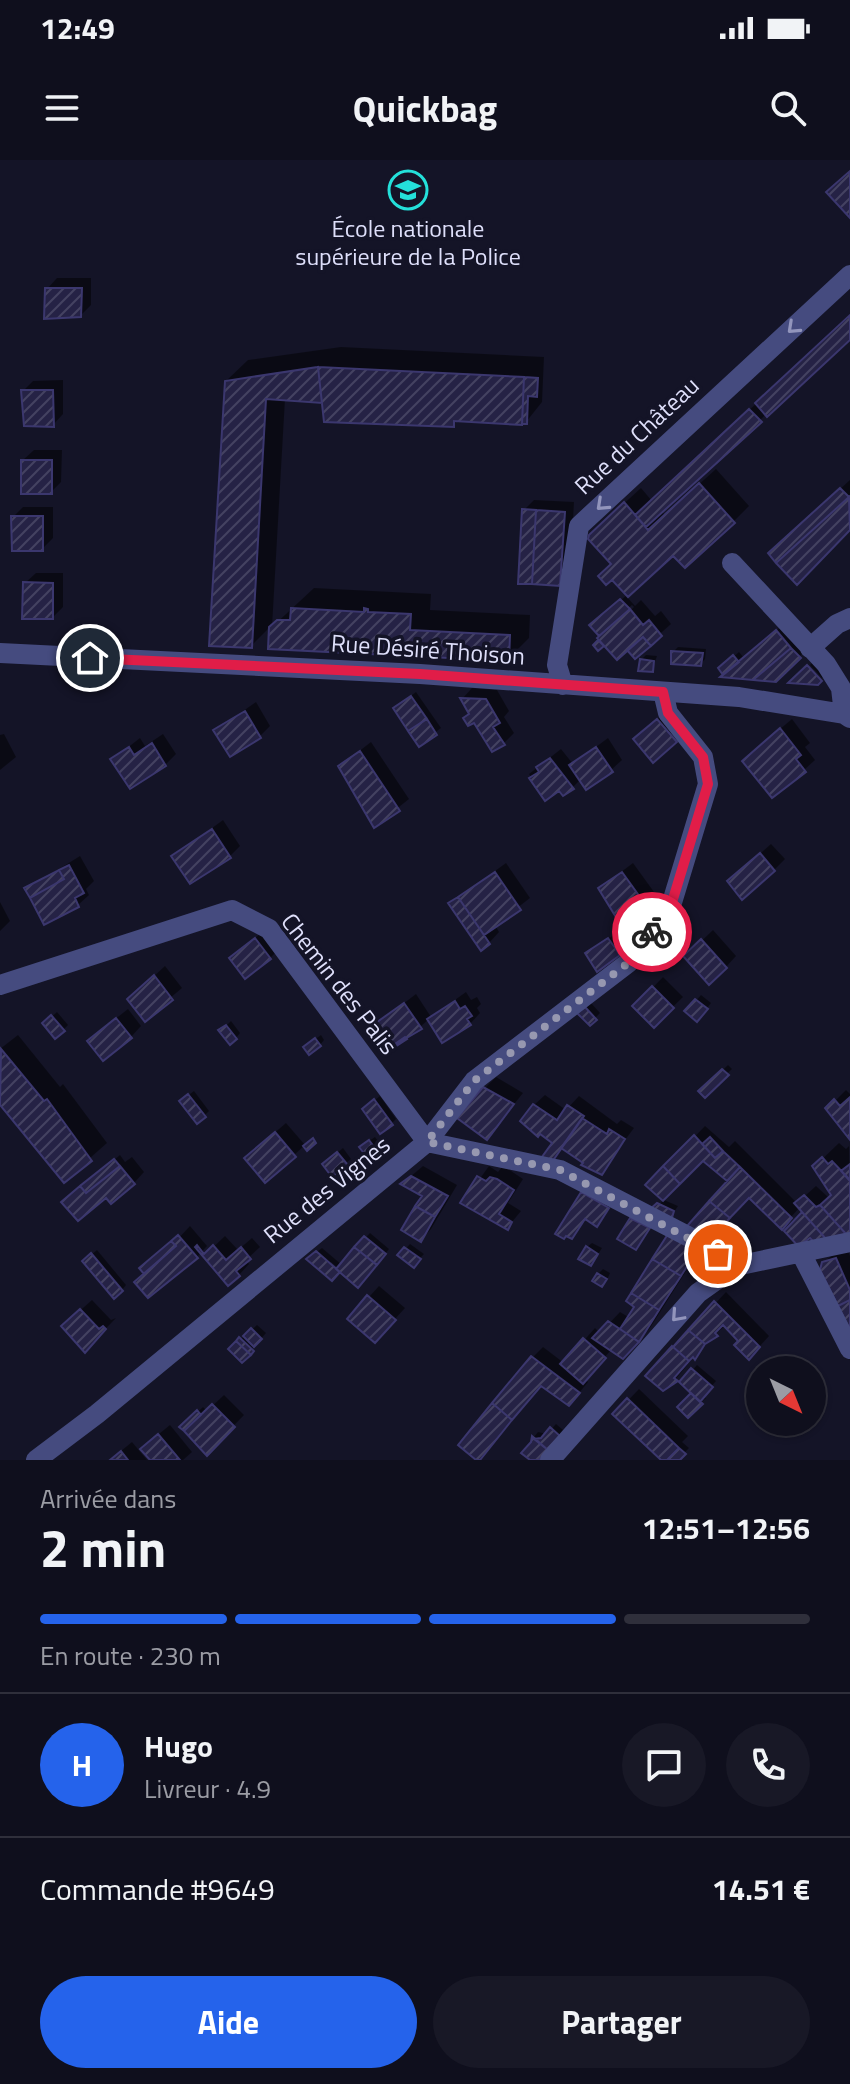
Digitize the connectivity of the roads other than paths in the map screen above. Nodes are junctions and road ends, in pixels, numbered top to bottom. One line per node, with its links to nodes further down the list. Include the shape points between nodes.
1 (850, 275): 6 (street, Rue du Château, one-way to 6, via 579,526 557,665)
2 (732, 563): 4 (street)
3 (850, 618): 4 (street)
4 (810, 648): 8 (street, via 841,688)
5 (0, 653): 6 (street, Rue Désiré Thoison)
6 (563, 685): 7 (street, Rue Désiré Thoison)
7 (663, 692): 8 (street, Rue Désiré Thoison, via 739,697); 10 (street, via 668,713 703,757 708,784 670,909 628,963 474,1081)
8 (847, 716)
9 (0, 985): 10 (street, Chemin des Palis, via 232,910 269,929)
10 (427, 1142): 13 (street, Rue des Vignes, via 560,1170); 15 (street, Rue des Vignes)
11 (850, 1242): 12 (street)
12 (801, 1253): 13 (street); 14 (street)
13 (736, 1266): 16 (street, one-way to 16, via 698,1293)
14 (850, 1349)
15 (36, 1460)
16 (550, 1460)

